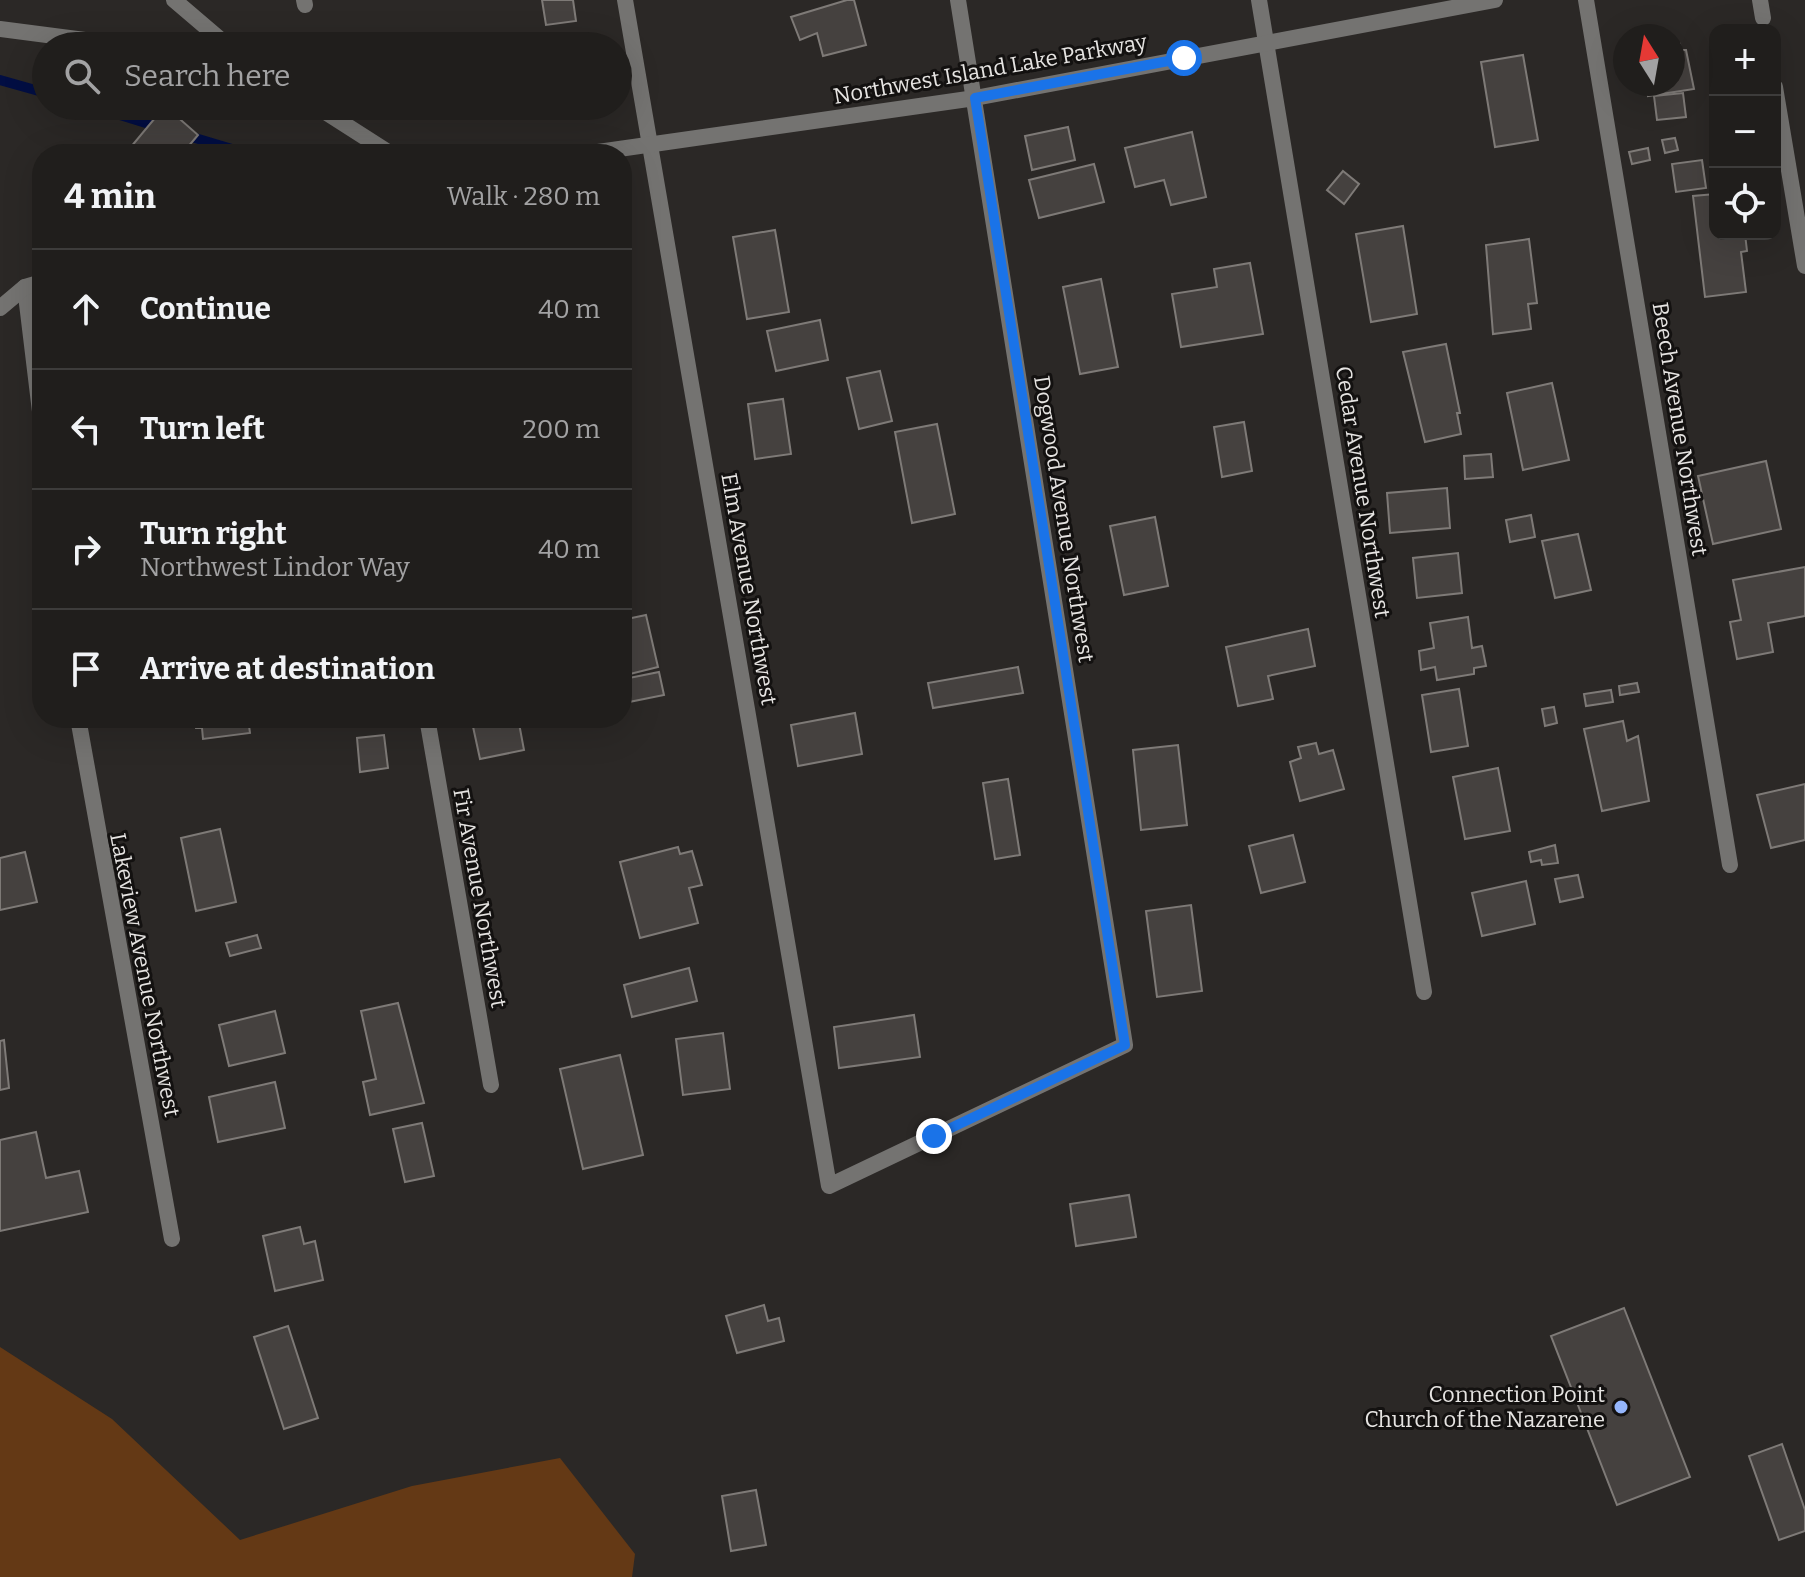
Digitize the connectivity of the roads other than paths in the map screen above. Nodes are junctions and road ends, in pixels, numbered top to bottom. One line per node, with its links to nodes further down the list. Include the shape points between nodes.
1 (174, 0): 10 (street)
2 (625, 0): 11 (street, Elm Avenue Northwest)
3 (958, 0): 16 (street, Dogwood Avenue Northwest)
4 (1259, 0): 14 (street, Cedar Avenue Northwest)
5 (1495, 0): 14 (street, Northwest Island Lake Parkway)
6 (1586, 0): 28 (street, Beech Avenue Northwest)
7 (1760, 0): 8 (street)
8 (1764, 24)
9 (0, 29): 12 (street)
10 (212, 32)
11 (631, 32)
12 (32, 33)
13 (632, 40): 18 (street, Elm Avenue Northwest)
14 (1266, 42): 16 (street, Northwest Island Lake Parkway); 29 (street, Cedar Avenue Northwest)
15 (1777, 96): 21 (street)
16 (975, 98): 18 (street, Northwest Island Lake Parkway); 31 (street, Dogwood Avenue Northwest, via 1125,1045)
17 (338, 120): 19 (street)
18 (650, 142): 20 (street, Northwest Island Lake Parkway); 31 (street, Elm Avenue Northwest)
19 (375, 144)
20 (632, 145)
21 (1805, 266)
22 (32, 285): 23 (street)
23 (25, 287): 24 (street); 25 (street)
24 (0, 308)
25 (32, 345)
26 (80, 728): 32 (street, Lakeview Avenue Northwest)
27 (429, 728): 30 (street, Fir Avenue Northwest)
28 (1730, 865)
29 (1424, 992)
30 (491, 1085)
31 (829, 1186)
32 (172, 1239)

